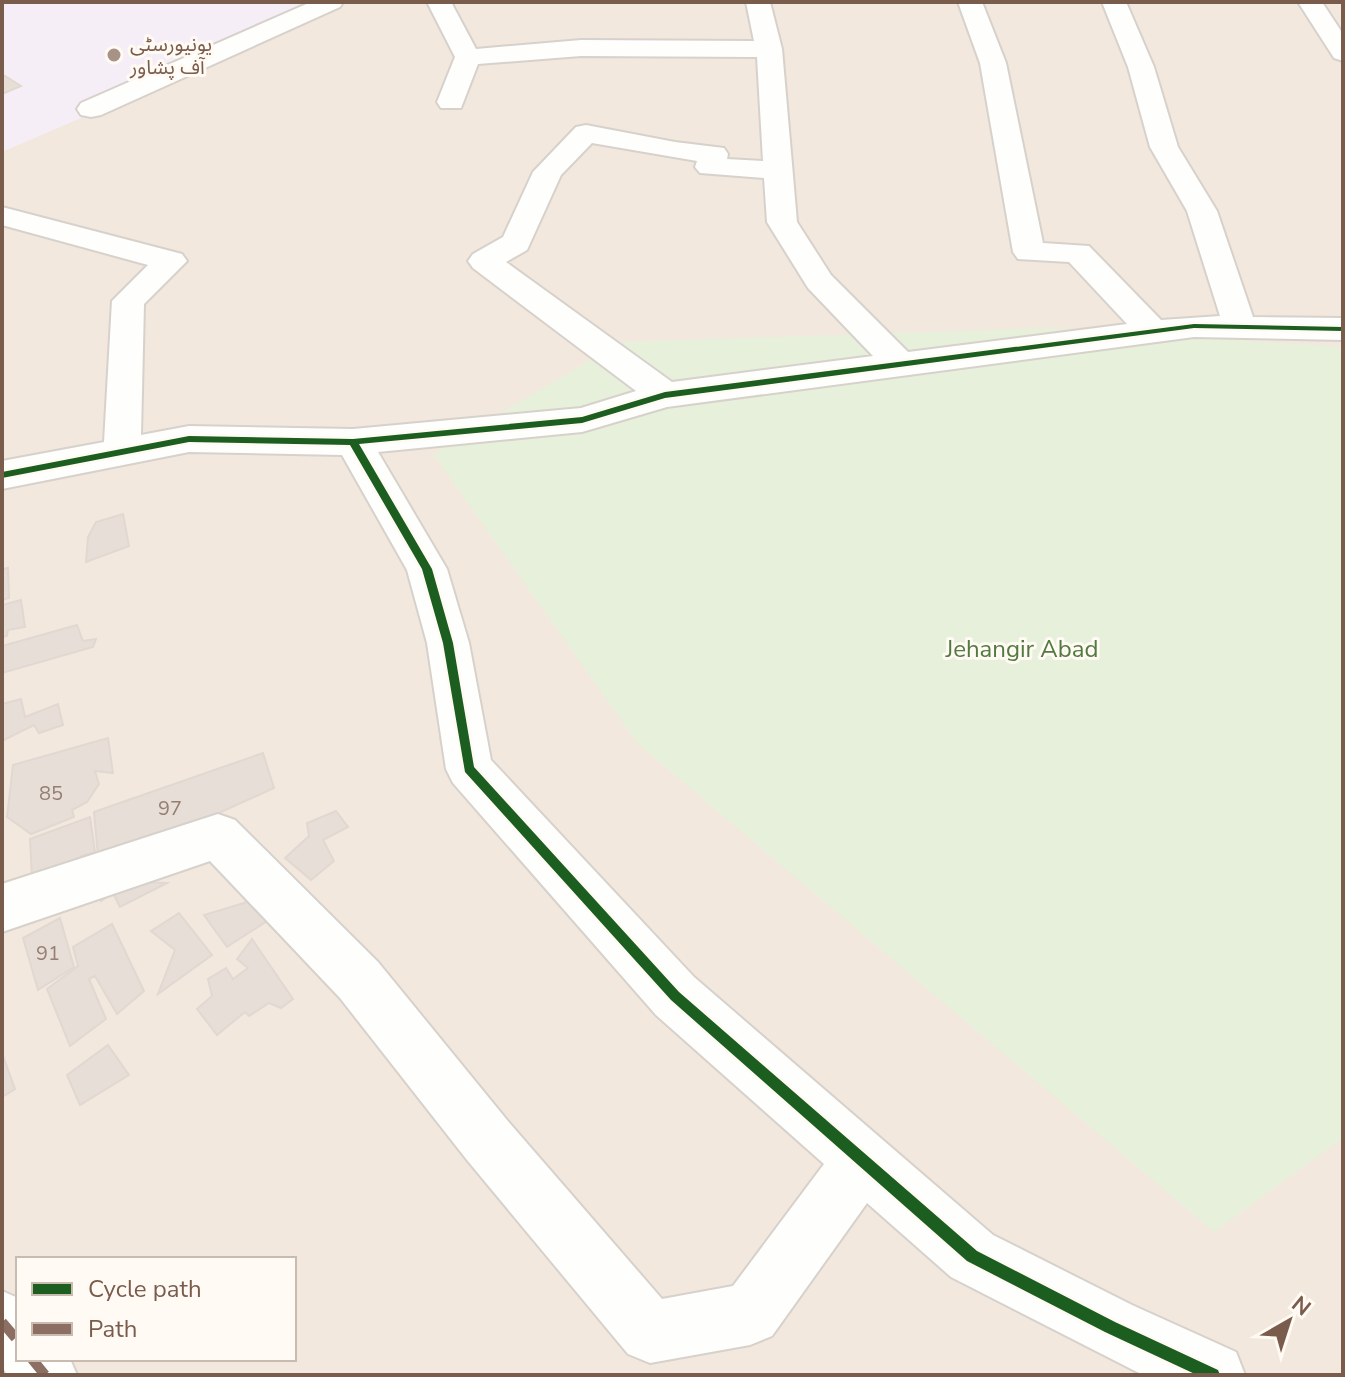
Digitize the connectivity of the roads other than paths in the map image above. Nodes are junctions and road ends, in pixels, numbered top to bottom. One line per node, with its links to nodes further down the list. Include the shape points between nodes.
1 (331, 2): 12 (street)
2 (439, 2): 10 (street)
3 (758, 2): 8 (street)
4 (970, 2): 17 (street, via 993,63 1029,252 1078,253)
5 (1114, 2): 15 (street, via 1141,67 1164,147 1202,211)
6 (1310, 2): 7 (street)
7 (1334, 28): 9 (street)
8 (769, 49): 10 (street, via 581,48); 13 (street)
9 (1343, 53)
10 (468, 57): 11 (street)
11 (451, 102)
12 (91, 109)
13 (776, 170): 18 (street, via 782,222 819,281); 19 (street, via 710,167 714,154 586,133 548,172 516,243 484,261)
14 (2, 216): 21 (street, via 171,261 128,301)
15 (1240, 327): 16 (street); 17 (street)
16 (1343, 329)
17 (1153, 331): 18 (street)
18 (900, 364): 19 (street)
19 (665, 395): 20 (street, via 582,420)
20 (353, 442): 21 (street, via 189,439); 24 (street, via 427,569 448,643 469,769 675,996)
21 (122, 452): 22 (street)
22 (2, 475)
23 (2, 908): 24 (street, via 218,836 359,980 650,1332 750,1314)
24 (862, 1161): 27 (street, via 972,1256)
25 (2, 1322): 26 (street)
26 (16, 1339)
27 (1213, 1375)

